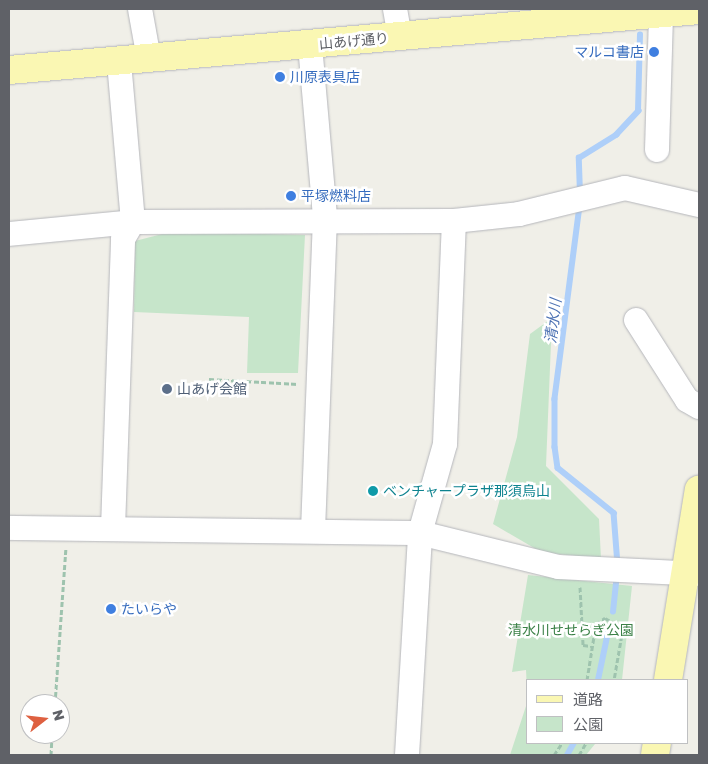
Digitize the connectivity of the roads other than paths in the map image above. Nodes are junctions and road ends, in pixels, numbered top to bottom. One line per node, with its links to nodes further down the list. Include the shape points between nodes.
1 (140, 9): 7 (street)
2 (395, 9): 5 (street)
3 (699, 10): 4 (main road, 山あげ通り)
4 (661, 14): 5 (main road, 山あげ通り); 10 (street)
5 (400, 38): 6 (main road, 山あげ通り)
6 (310, 45): 7 (main road, 山あげ通り); 12 (street)
7 (149, 59): 8 (main road, 山あげ通り)
8 (119, 61): 9 (main road, 山あげ通り); 14 (street)
9 (9, 70)
10 (657, 150)
11 (699, 205): 13 (street, via 625,188 519,214)
12 (325, 218): 13 (street); 14 (street); 21 (street)
13 (454, 221): 22 (street, via 445,444)
14 (133, 222): 15 (street); 20 (street, via 123,239)
15 (9, 234)
16 (636, 320): 17 (street, via 687,400)
17 (699, 407)
18 (699, 489): 23 (main road)
19 (9, 528): 20 (street)
20 (113, 528): 21 (street)
21 (313, 530): 22 (street)
22 (420, 533): 23 (street, via 582,570); 25 (street)
23 (693, 574): 24 (main road)
24 (668, 679)
25 (407, 755)

